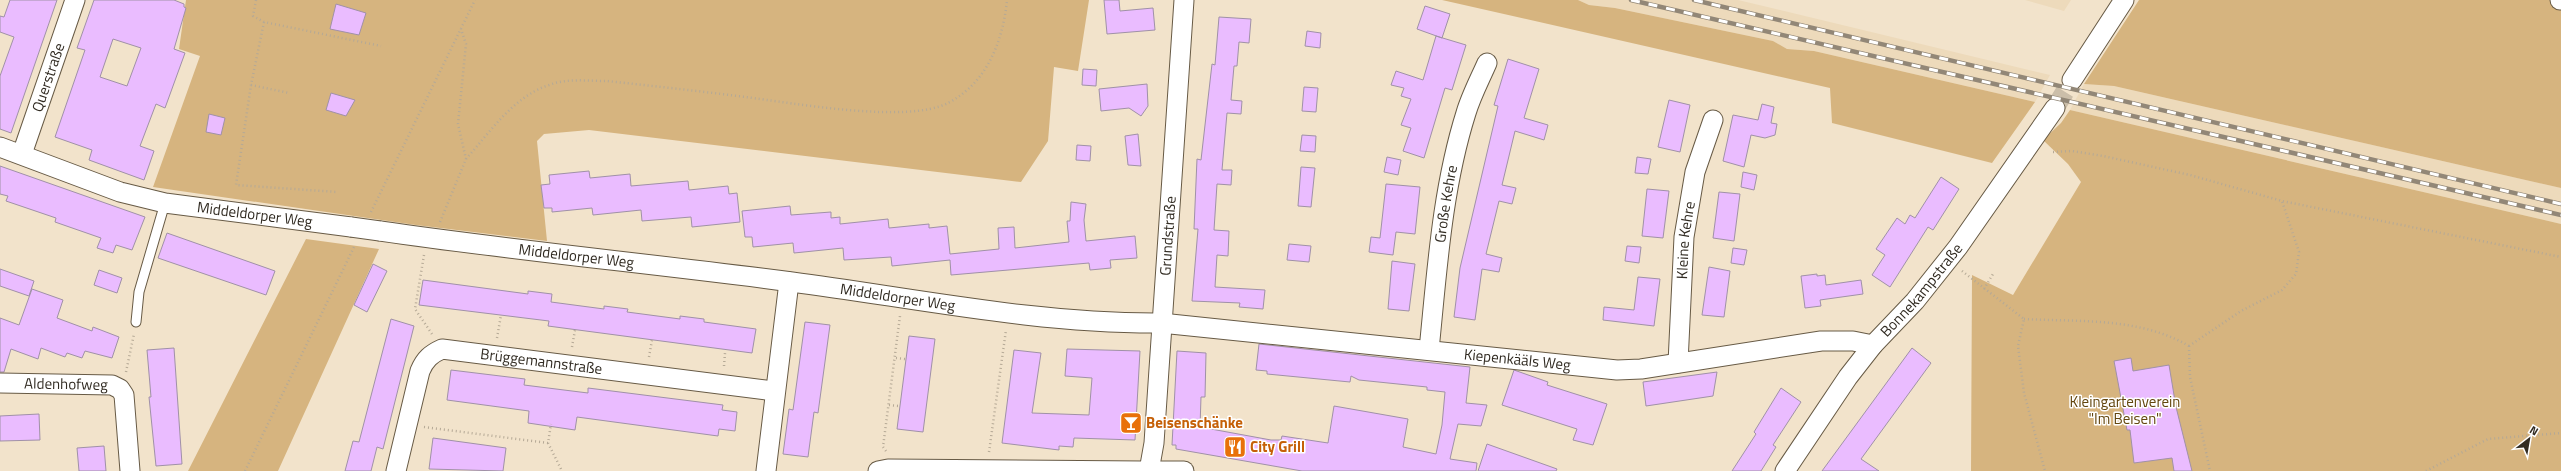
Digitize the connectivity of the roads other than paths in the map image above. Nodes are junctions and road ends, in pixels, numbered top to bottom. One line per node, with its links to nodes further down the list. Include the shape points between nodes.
1 (75, 0): 9 (street, Querstraße)
2 (1184, 0): 13 (street, Grundstraße)
3 (2124, 0): 5 (street)
4 (1488, 63): 15 (street, Große Kehre, via 1466,112 1454,160 1438,261)
5 (2072, 80)
6 (2055, 108): 14 (street, Bonnekampstraße, via 1947,260 1915,301)
7 (1713, 120): 16 (street, Kleine Kehre, via 1695,172 1684,237)
8 (0, 147): 9 (street, Middeldorper Weg)
9 (22, 154): 10 (street, Middeldorper Weg, via 120,192)
10 (165, 203): 11 (street, Middeldorper Weg, bridge, via 353,235 374,224 430,238); 12 (lane, via 139,292)
11 (790, 282): 13 (street, Middeldorper Weg, via 1009,312 1089,320); 18 (street)
12 (136, 322)
13 (1161, 323): 15 (street, Kiepenkääls Weg); 25 (street, Grundstraße, via 1154,443)
14 (1873, 346): 16 (street, Kiepenkääls Weg, via 1853,341 1821,341); 28 (street, Bonnekampstraße, via 1848,377)
15 (1429, 350): 16 (street, Kiepenkääls Weg, via 1617,370)
16 (1678, 363)
17 (0, 383): 20 (street, Aldenhofweg, via 112,385 120,389 124,395)
18 (774, 391): 21 (street, Brüggemannstraße, via 442,349 424,362); 22 (street)
19 (883, 470): 23 (street)
20 (130, 471)
21 (396, 471)
22 (766, 471)
23 (986, 471): 24 (street)
24 (1142, 471)
25 (1149, 471)
26 (1154, 471): 27 (street)
27 (1184, 471)
28 (1785, 471)

